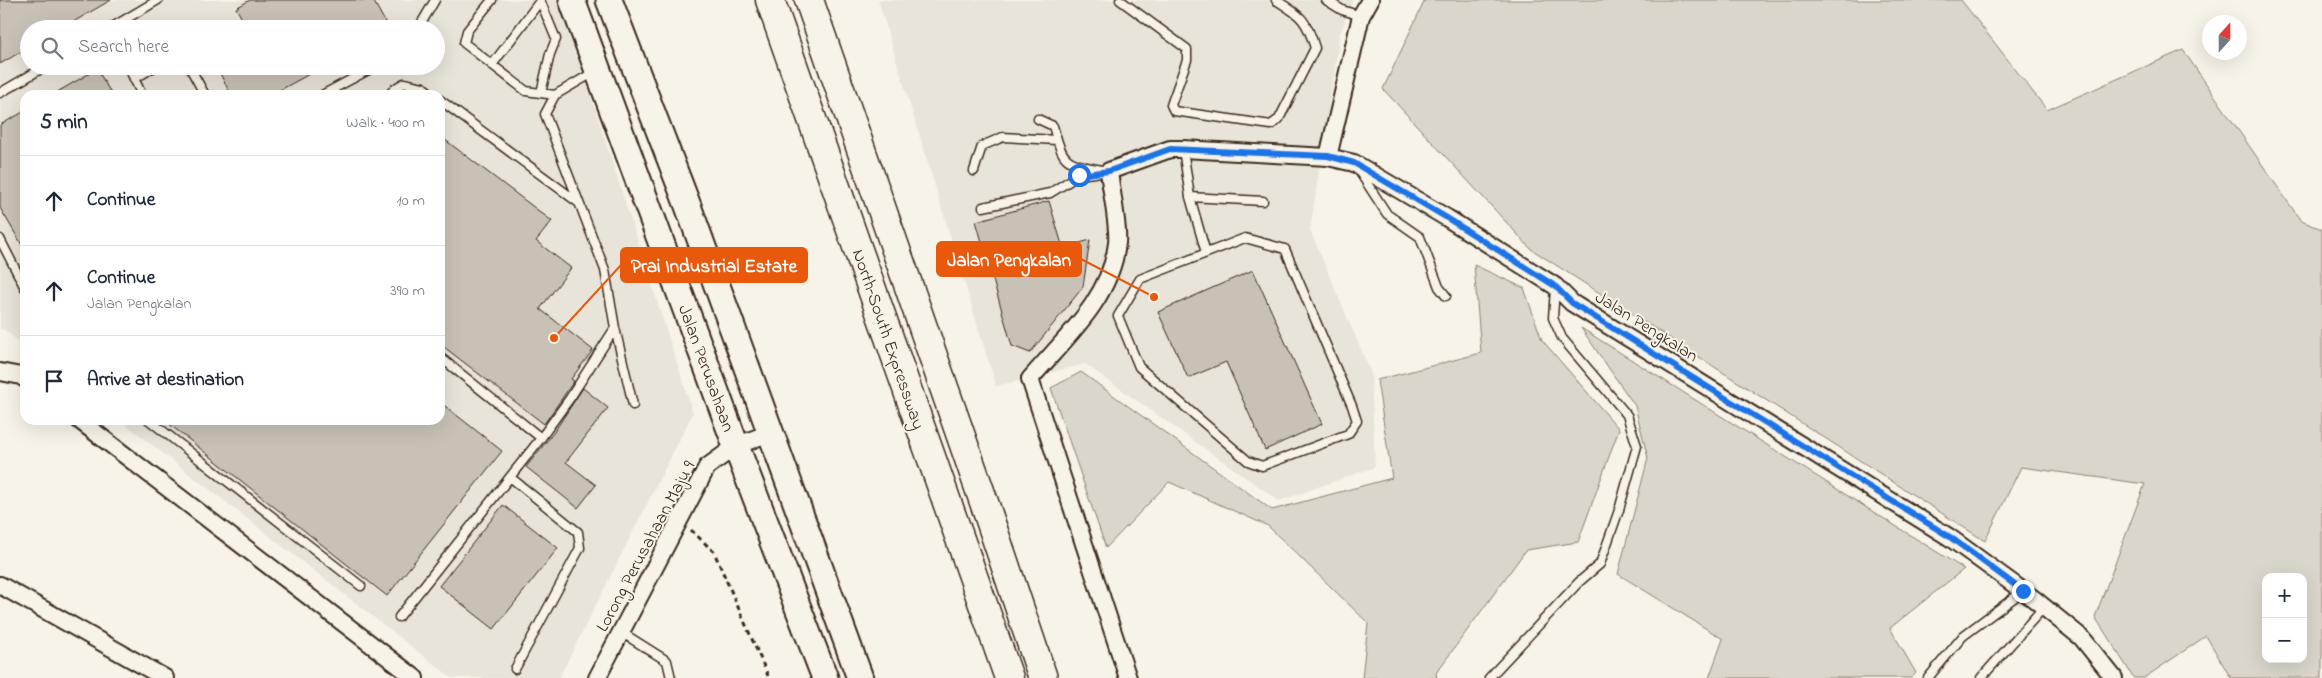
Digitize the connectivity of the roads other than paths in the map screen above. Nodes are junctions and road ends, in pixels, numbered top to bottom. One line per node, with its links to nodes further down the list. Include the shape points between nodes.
1 (158, 0): 14 (lane)
2 (436, 0): 15 (lane)
3 (492, 0): 16 (lane, via 467,31 464,43)
4 (540, 0): 16 (lane); 30 (lane, via 556,39)
5 (572, 0): 17 (main road, Jalan Perusahaan)
6 (609, 0): 56 (main road, Jalan Perusahaan, via 688,206)
7 (770, 0): 73 (highway, North–South Expressway)
8 (809, 0): 74 (highway, North–South Expressway)
9 (1120, 0): 10 (lane, via 1187,49 1187,60 1171,105 1174,111 1271,125 1279,119 1315,48 1309,27 1301,16)
10 (1276, 0)
11 (1326, 0): 13 (lane)
12 (1370, 0): 13 (street)
13 (1361, 16): 36 (street)
14 (125, 20)
15 (424, 20)
16 (492, 65): 30 (lane, via 526,91)
17 (597, 70): 31 (lane); 58 (main road, Jalan Perusahaan)
18 (31, 75): 29 (lane)
19 (132, 75): 23 (lane)
20 (140, 75): 23 (lane)
21 (194, 75): 25 (lane)
22 (359, 75): 26 (lane)
23 (134, 78): 24 (lane)
24 (140, 90)
25 (202, 90)
26 (331, 90)
27 (393, 90): 28 (lane, via 404,83)
28 (427, 90)
29 (0, 93)
30 (541, 93): 31 (lane)
31 (555, 95): 42 (lane, via 545,114)
32 (445, 104): 42 (lane)
33 (1038, 119): 34 (lane, via 1053,126)
34 (1057, 140): 38 (lane, via 1003,137 982,146); 39 (lane, via 1064,158 1080,166)
35 (1183, 149): 36 (street, Jalan Pengkalan); 39 (street, Jalan Pengkalan, via 1170,149); 40 (lane)
36 (1328, 156): 37 (street, Jalan Pengkalan)
37 (1354, 163): 47 (street, Jalan Pengkalan); 48 (lane, via 1387,214 1420,237 1439,287)
38 (974, 170)
39 (1109, 171): 43 (lane, via 1079,175 1050,193); 75 (street, via 1117,243 1106,282 1079,325 1030,379)
40 (1190, 197): 41 (lane); 45 (lane)
41 (1263, 202)
42 (579, 203): 49 (lane, via 605,270)
43 (983, 207)
44 (0, 239): 46 (lane)
45 (1206, 253): 45 (lane, via 1245,238 1286,248 1352,406 1357,421 1348,434 1262,466 1248,460 1139,367 1118,316 1140,279)
46 (20, 278)
47 (1555, 286): 62 (street, Jalan Pengkalan, via 1572,303 1950,537); 76 (lane, via 1553,318 1562,338 1627,415 1637,446 1600,564 1578,582)
48 (1446, 296)
49 (615, 328): 53 (lane); 57 (lane)
50 (445, 362): 57 (lane)
51 (0, 372): 52 (street)
52 (20, 376)
53 (634, 405)
54 (85, 425): 69 (street)
55 (155, 425): 61 (lane)
56 (769, 434): 58 (street, Lorong Perusahaan Maju 9); 67 (main road, Jalan Perusahaan)
57 (541, 438): 59 (lane)
58 (736, 446): 65 (street, Lorong Perusahaan Maju 9, via 707,467); 72 (main road, Jalan Perusahaan)
59 (510, 477): 64 (lane); 66 (lane, via 578,532 580,548)
60 (0, 585): 68 (street)
61 (362, 586)
62 (2023, 591): 63 (street, Jalan Pengkalan); 77 (lane, via 1963,636)
63 (2044, 607): 78 (lane); 79 (street, Jalan Pengkalan, via 2082,638)
64 (399, 617)
65 (621, 632): 70 (street, Lorong Perusahaan Maju 9); 71 (lane, via 667,661)
66 (516, 669)
67 (858, 673)
68 (165, 678)
69 (414, 678)
70 (597, 678)
71 (671, 678)
72 (825, 678)
73 (1009, 678)
74 (1043, 678)
75 (1128, 678)
76 (1490, 678)
77 (1928, 678)
78 (1981, 678)
79 (2114, 678)

